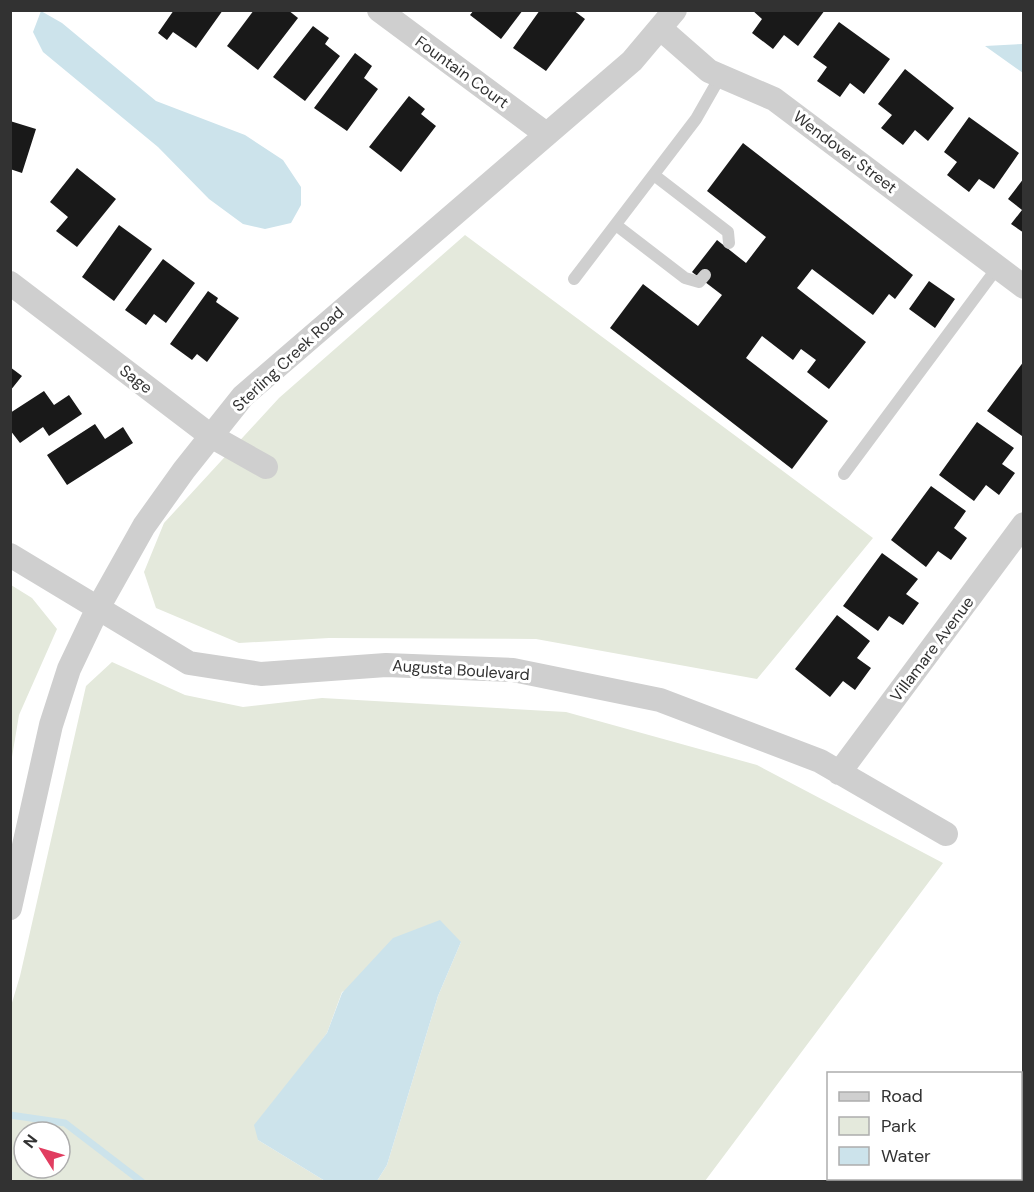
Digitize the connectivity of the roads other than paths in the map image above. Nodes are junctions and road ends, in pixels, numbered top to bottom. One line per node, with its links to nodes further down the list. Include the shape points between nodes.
1 (379, 10): 4 (street, Fountain Court)
2 (668, 20): 3 (street, Wendover Street, via 699,64); 4 (street, Sterling Creek Road, via 632,61)
3 (720, 77): 5 (lane, via 696,119); 8 (street, Wendover Street, via 774,99)
4 (546, 134): 13 (street, Sterling Creek Road, via 243,396)
5 (654, 175): 6 (lane); 7 (lane, via 728,231)
6 (616, 225): 9 (lane, via 685,278 699,282); 10 (lane)
7 (729, 243)
8 (997, 268): 12 (street, Wendover Street); 15 (lane)
9 (705, 275)
10 (574, 279)
11 (10, 283): 13 (street, Sage)
12 (1023, 287)
13 (211, 436): 14 (street, Sage); 18 (street, Sterling Creek Road, via 144,526)
14 (266, 466)
15 (844, 474)
16 (1023, 524): 19 (street, Villamare Avenue)
17 (10, 555): 18 (street, Augusta Boulevard)
18 (98, 608): 19 (street, Augusta Boulevard, via 189,663 261,674 386,664 513,670 660,700 820,761); 21 (street, Sterling Creek Road, via 69,669 51,725)
19 (839, 773): 20 (street, Augusta Boulevard)
20 (946, 834)
21 (10, 908)

